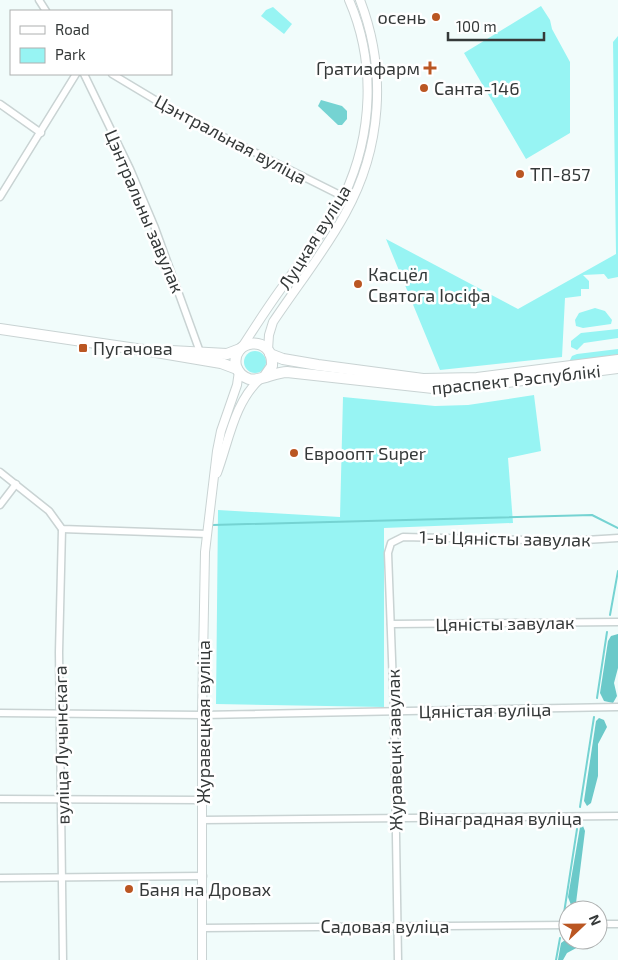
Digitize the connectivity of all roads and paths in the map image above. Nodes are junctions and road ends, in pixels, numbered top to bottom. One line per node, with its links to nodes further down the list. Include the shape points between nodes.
1 (349, 0): 9 (street, Луцкая вуліца, via 364,43 367,101 362,142)
2 (360, 0): 10 (street, Луцкая вуліца, via 373,42 378,106 370,152)
3 (75, 75): 7 (street)
4 (84, 75): 14 (street, Цэнтральны завулак, via 155,228)
5 (114, 75): 9 (street, Цэнтральная вуліца, via 182,116)
6 (0, 104): 7 (street)
7 (41, 133): 8 (street)
8 (0, 197)
9 (343, 197): 10 (street, Цэнтральная вуліца); 12 (street, Луцкая вуліца)
10 (352, 201): 15 (street, Луцкая вуліца, via 273,322)
11 (0, 329): 13 (main road)
12 (241, 348): 14 (main road, праспект Рэспублікі, via 226,354); 15 (main road, праспект Рэспублікі, via 253,343 264,346); 18 (main road, via 236,359)
13 (150, 351): 14 (main road, праспект Рэспублікі); 18 (main road, праспект Рэспублікі, via 221,363)
14 (200, 352)
15 (269, 352): 16 (main road, праспект Рэспублікі, via 283,359 423,379 477,378); 19 (main road, via 272,366)
16 (618, 360)
17 (618, 368): 19 (main road, праспект Рэспублікі, via 433,388 308,373 282,372)
18 (238, 370): 19 (main road, праспект Рэспублікі, via 248,379); 22 (street, Журавецкая вуліца, via 236,391 221,431)
19 (263, 377): 22 (street, Журавецкая вуліца, via 248,392 242,404)
20 (0, 472): 21 (street)
21 (16, 484): 23 (street); 24 (street, via 52,514)
22 (213, 484): 25 (street, Журавецкая вуліца)
23 (0, 505)
24 (62, 529): 25 (street); 33 (street, вуліца Лучынскага)
25 (206, 534): 34 (street, Журавецкая вуліца)
26 (618, 538): 27 (street, 1-ы Цяністы завулак, via 569,541 403,537)
27 (393, 541): 29 (street, Журавецкі завулак, via 388,553)
28 (618, 622): 29 (street, Цяністы завулак)
29 (391, 624): 31 (street, Журавецкі завулак)
30 (618, 707): 31 (street, Цяністая вуліца)
31 (394, 712): 34 (street, Цяністая вуліца); 39 (street, Журавецкі завулак)
32 (0, 714): 33 (street, Цяністая вуліца)
33 (60, 715): 34 (street, Цяністая вуліца); 36 (street, вуліца Лучынскага)
34 (202, 715): 37 (street, Журавецкая вуліца)
35 (0, 798): 36 (street)
36 (62, 799): 37 (street); 43 (street, вуліца Лучынскага)
37 (202, 800): 40 (street, Журавецкая вуліца)
38 (618, 816): 39 (street, Вінаградная вуліца)
39 (396, 818): 40 (street, Вінаградная вуліца); 45 (street, Журавецкі завулак)
40 (202, 820): 41 (street, Журавецкая вуліца)
41 (203, 876): 43 (street); 46 (street, Журавецкая вуліца)
42 (0, 878): 43 (street)
43 (63, 878): 47 (street, вуліца Лучынскага)
44 (558, 925): 45 (street, Садовая вуліца)
45 (398, 926): 46 (street, Садовая вуліца); 49 (street, Журавецкі завулак)
46 (203, 928): 48 (street, Журавецкая вуліца)
47 (63, 960)
48 (202, 960)
49 (398, 960)

